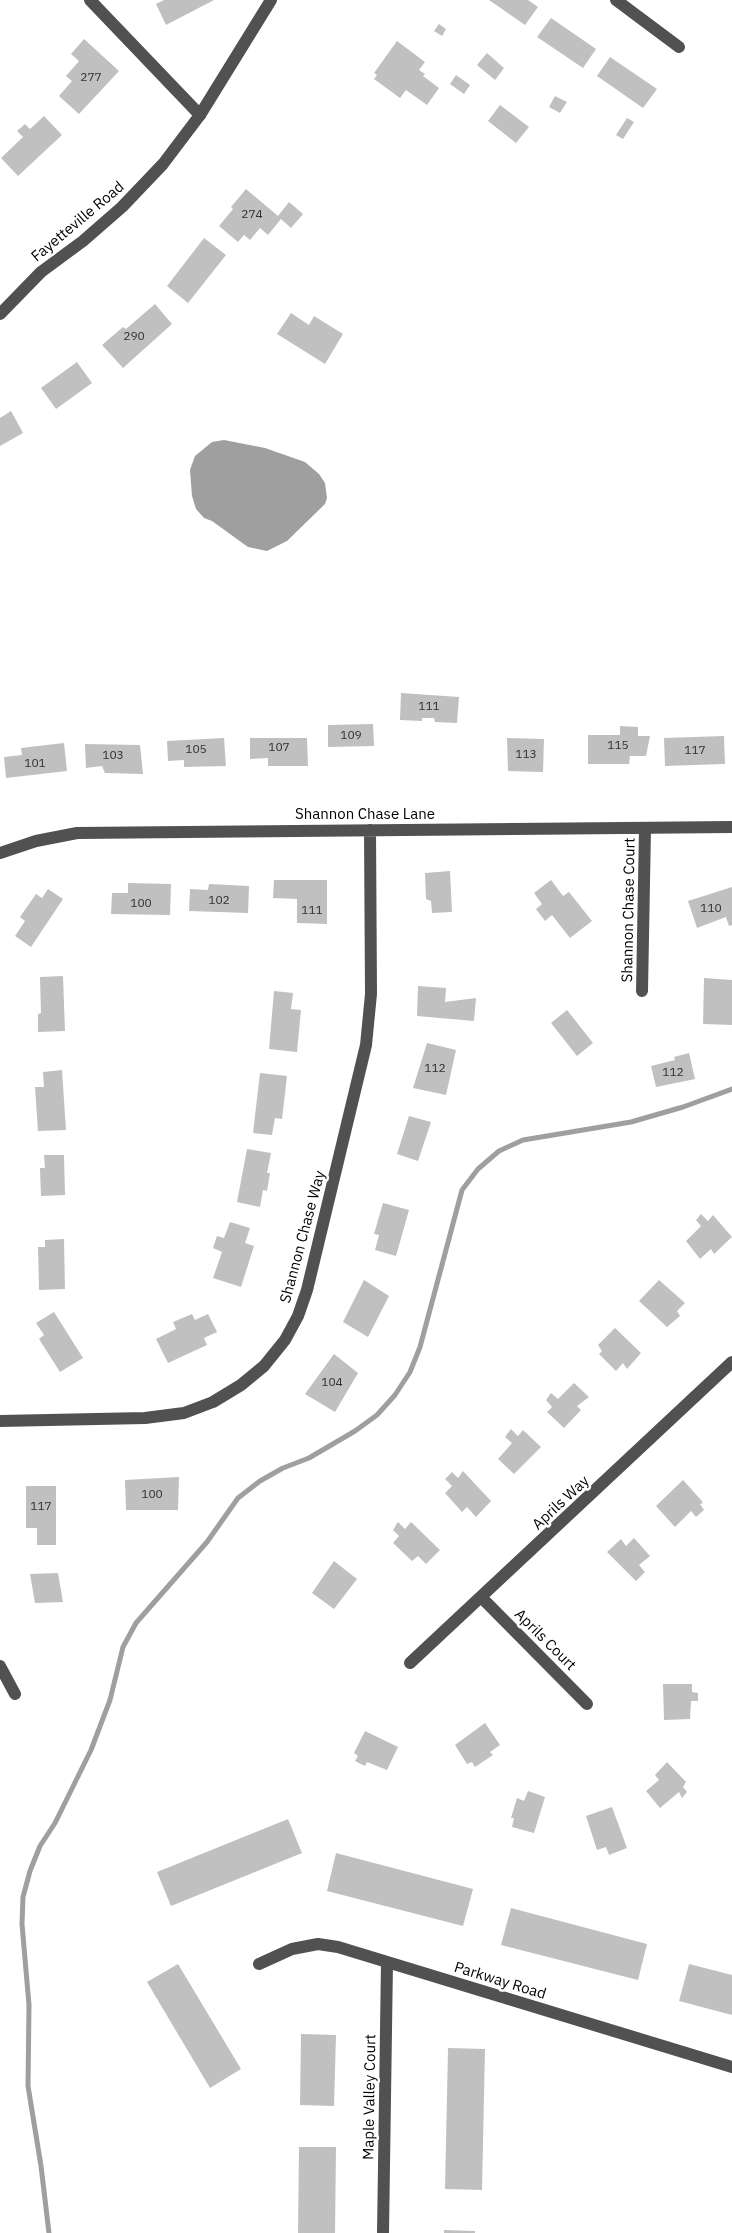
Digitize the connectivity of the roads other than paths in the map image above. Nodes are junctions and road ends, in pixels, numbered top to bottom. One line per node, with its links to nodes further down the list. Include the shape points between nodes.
1 (90, 0): 5 (street)
2 (271, 0): 5 (street, Fayetteville Road)
3 (616, 0): 4 (street)
4 (678, 47)
5 (200, 115): 6 (street, Fayetteville Road, via 163,164 122,207 41,272)
6 (0, 314)
7 (732, 826): 8 (street, Shannon Chase Lane)
8 (645, 829): 9 (street, Shannon Chase Lane); 11 (street, Shannon Chase Court)
9 (370, 830): 10 (street, Shannon Chase Lane, via 77,832); 13 (street, Shannon Chase Way, via 371,994 366,1045 308,1290 285,1340 264,1366 241,1385 184,1413 145,1418)
10 (0, 853)
11 (642, 991)
12 (732, 1362): 14 (street, Aprils Way)
13 (0, 1421)
14 (482, 1598): 15 (street, Aprils Way); 18 (street, Aprils Court)
15 (410, 1663)
16 (0, 1666): 17 (street)
17 (15, 1694)
18 (587, 1704)
19 (387, 1962): 20 (street, Parkway Road, via 318,1944 292,1949); 21 (street, Parkway Road); 22 (street, Maple Valley Court)
20 (259, 1964)
21 (732, 2067)
22 (383, 2233)

